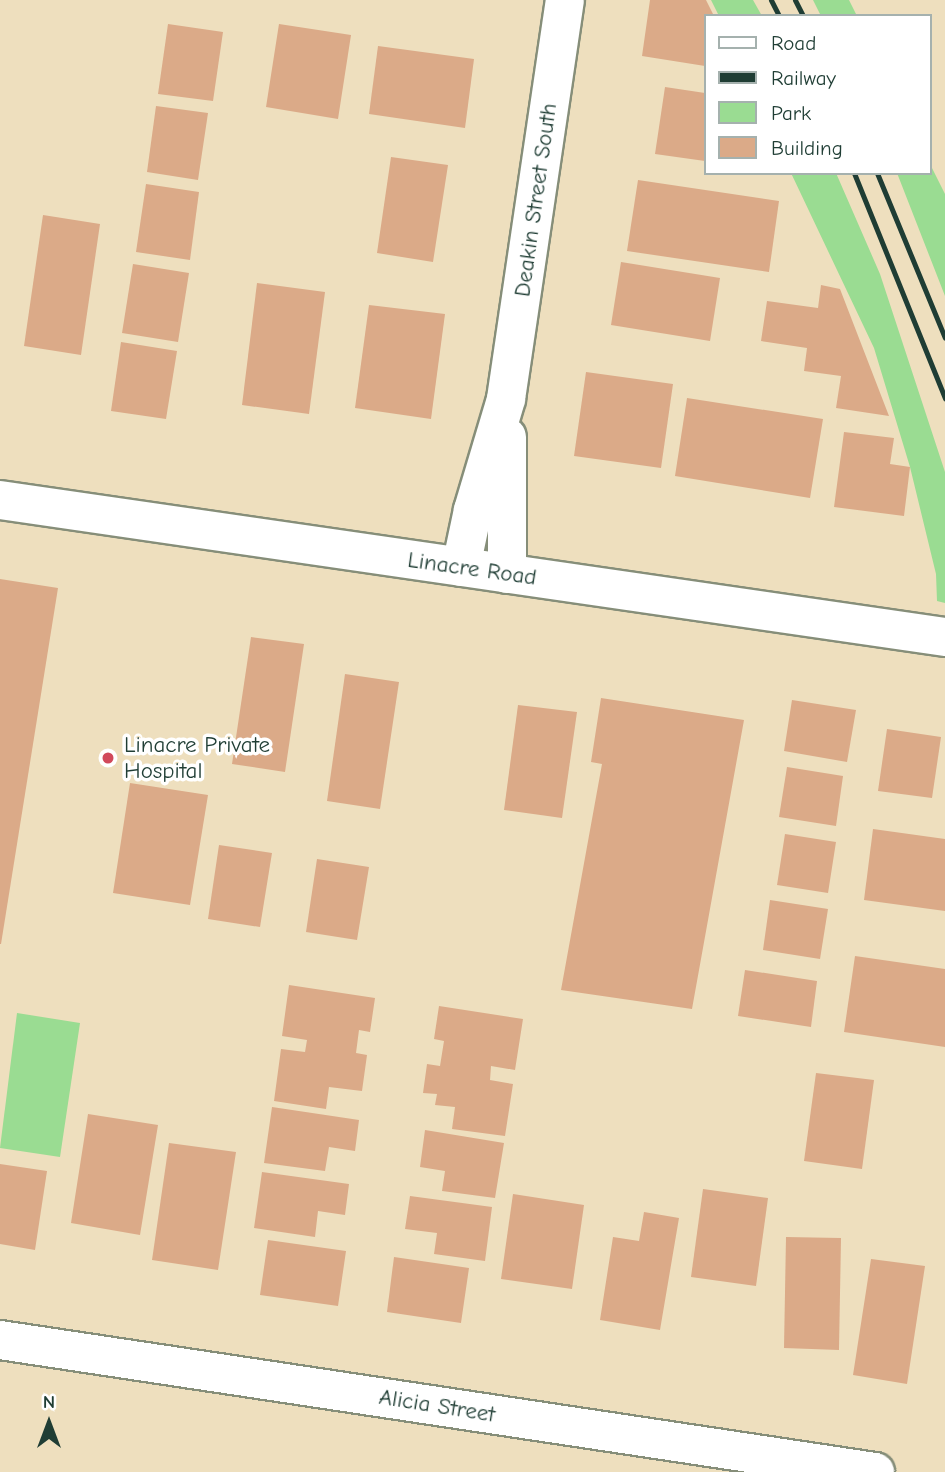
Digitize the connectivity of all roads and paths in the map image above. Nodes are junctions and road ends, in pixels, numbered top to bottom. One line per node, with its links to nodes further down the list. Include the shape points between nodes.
1 (565, 0): 2 (street, Deakin Street South)
2 (506, 400): 4 (street, Deakin Street South); 5 (street, Deakin Street South)
3 (0, 500): 4 (street, Linacre Road)
4 (461, 568): 5 (street, Linacre Road)
5 (507, 574): 6 (street, Linacre Road)
6 (945, 637)
7 (0, 1340): 8 (street, Alicia Street)
8 (875, 1472)

